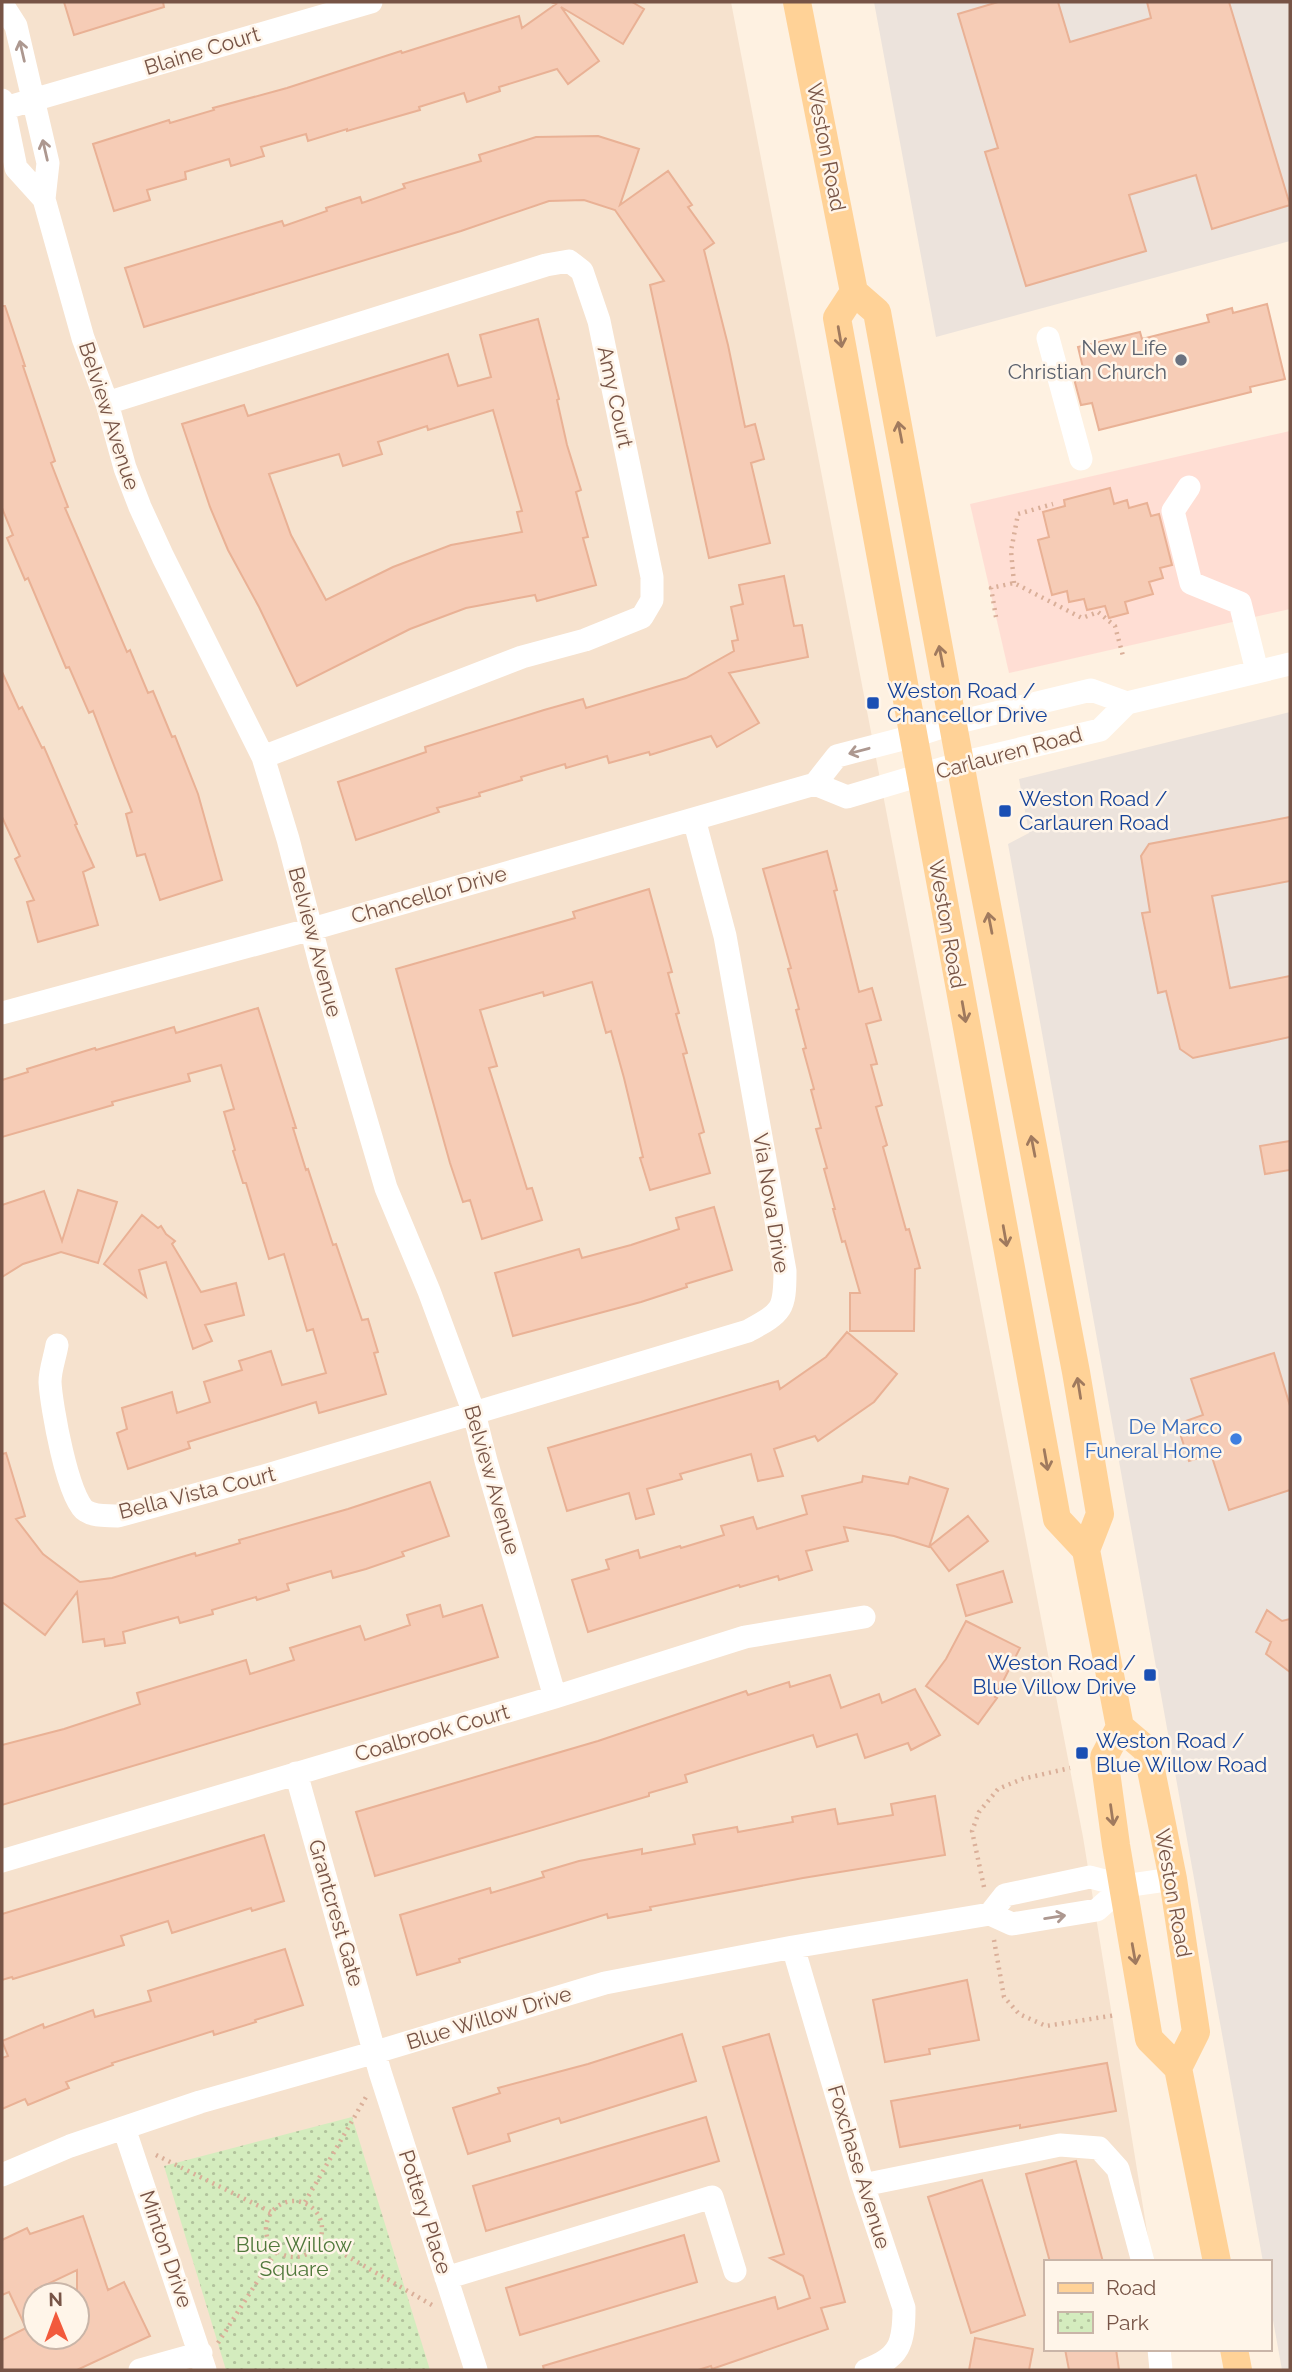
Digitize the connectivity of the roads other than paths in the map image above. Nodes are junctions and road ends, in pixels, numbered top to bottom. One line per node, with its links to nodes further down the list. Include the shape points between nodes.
1 (372, 2): 4 (street, Blaine Court)
2 (797, 2): 7 (main road, Weston Road)
3 (2, 4): 4 (street, Belview Avenue, one-way to 3, via 16,26)
4 (33, 101): 5 (street, Blaine Court); 6 (street, Belview Avenue, one-way to 4, via 48,163)
5 (2, 106): 6 (street, Belview Avenue, via 16,168)
6 (44, 199): 9 (street, Belview Avenue, via 83,338)
7 (854, 292): 15 (main road, Weston Road, one-way to 7, via 877,312); 16 (main road, Weston Road, one-way to 16, via 837,318)
8 (1048, 338): 10 (street)
9 (107, 403): 17 (street, Belview Avenue, via 140,507); 17 (street, Amy Court, via 546,265 569,261 582,271 604,345 652,577 652,600 642,617 585,640 485,670)
10 (1081, 459)
11 (1189, 487): 13 (street, via 1173,511 1191,583 1240,603)
12 (1290, 664): 13 (street)
13 (1257, 671): 14 (street)
14 (1127, 703): 15 (street, Carlauren Road, via 1091,690); 18 (street, Carlauren Road, via 1100,730)
15 (954, 723): 16 (street, Carlauren Road); 18 (main road, Weston Road)
16 (914, 736): 19 (main road, Weston Road); 20 (street, one-way to 20, via 837,757)
17 (263, 757): 22 (street, Belview Avenue)
18 (961, 763): 19 (street, Carlauren Road); 26 (main road, Weston Road, one-way to 18, via 1100,1514)
19 (921, 776): 20 (street, via 847,797); 26 (main road, Weston Road, one-way to 26, via 1057,1519)
20 (815, 784): 21 (street, Chancellor Drive)
21 (694, 819): 22 (street, Chancellor Drive); 25 (street, Via Nova Drive, via 725,936 785,1271 782,1308 748,1331)
22 (312, 929): 23 (street, Chancellor Drive); 25 (street, Belview Avenue, via 386,1188)
23 (2, 1013)
24 (57, 1345): 25 (street, Bella Vista Court, via 50,1381 57,1434 77,1501 83,1511 93,1514 118,1516)
25 (474, 1413): 28 (street, Belview Avenue)
26 (1086, 1550): 29 (main road)
27 (864, 1617): 28 (street, Coalbrook Court, via 745,1637)
28 (555, 1697): 30 (street, Coalbrook Court)
29 (1121, 1727): 32 (main road, Weston Road, via 1147,1750); 33 (main road, one-way to 33, via 1104,1757)
30 (296, 1773): 31 (street, Coalbrook Court); 36 (street, Grantcrest Gate)
31 (2, 1861)
32 (1172, 1879): 33 (street); 37 (main road, Weston Road, via 1196,2032)
33 (1124, 1886): 34 (street, via 1090,1877 1005,1895); 34 (street, Blue Willow Drive, one-way to 33, via 1012,1924 1097,1910); 37 (main road, one-way to 37, via 1149,2039)
34 (990, 1914): 35 (street, Blue Willow Drive)
35 (793, 1947): 36 (street, Blue Willow Drive, via 605,1983); 40 (street, Foxchase Avenue)
36 (378, 2062): 38 (street, Blue Willow Drive, via 200,2102); 44 (street, Pottery Place)
37 (1178, 2068): 42 (main road)
38 (127, 2135): 39 (street, Blue Willow Drive, via 70,2146); 47 (street, Minton Drive)
39 (2, 2175)
40 (863, 2185): 41 (street, via 1060,2145 1099,2148 1118,2169); 50 (street, Foxchase Avenue, via 904,2308 901,2345 891,2358)
41 (1142, 2260)
42 (1217, 2260)
43 (735, 2271): 44 (street, via 712,2197)
44 (446, 2277): 49 (street, Pottery Place)
45 (1158, 2351): 51 (street)
46 (1234, 2351): 52 (main road)
47 (203, 2363): 48 (street)
48 (140, 2370)
49 (476, 2370)
50 (866, 2370)
51 (1161, 2370)
52 (1238, 2370)

